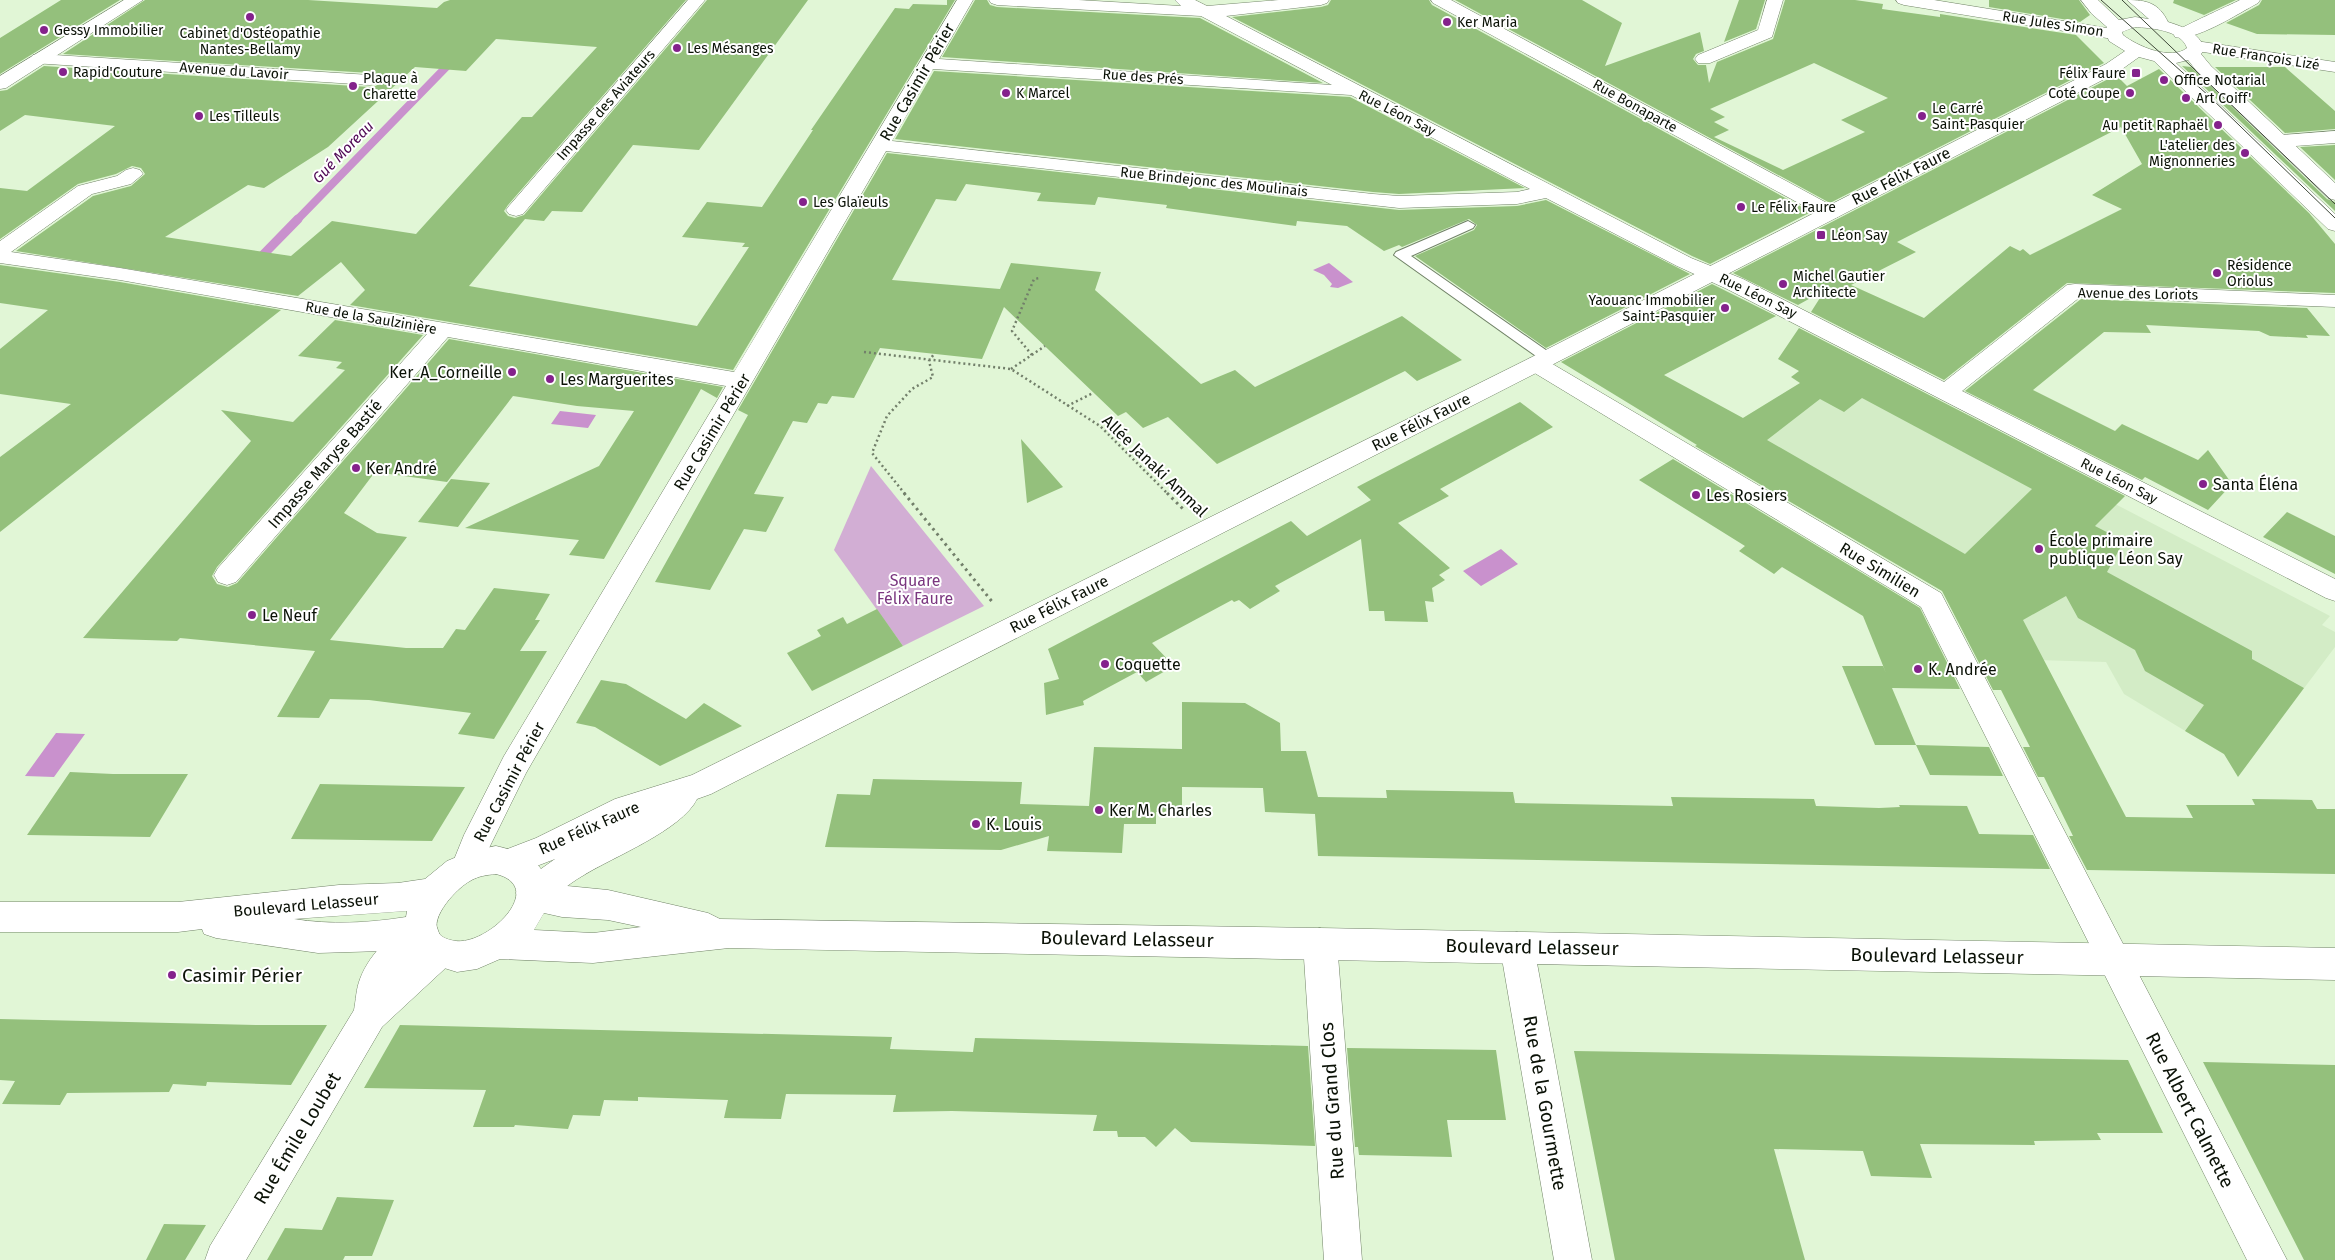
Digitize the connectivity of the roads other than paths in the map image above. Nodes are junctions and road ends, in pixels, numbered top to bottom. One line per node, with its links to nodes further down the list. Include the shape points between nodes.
1 (135, 0): 21 (street)
2 (697, 0): 34 (street, Impasse des Aviateurs)
3 (965, 0): 23 (street, Rue Casimir Périer)
4 (997, 0): 14 (street)
5 (1183, 0): 14 (street, Rue Léon Say)
6 (1321, 0): 14 (street)
7 (1439, 0): 35 (street, Rue Bonaparte)
8 (1775, 0): 22 (street, via 1766,34)
9 (1904, 0): 13 (street, Rue Jules Simon)
10 (2089, 0): 16 (street)
11 (2135, 0): 15 (street, via 2156,15)
12 (2252, 0): 17 (street)
13 (1958, 4): 16 (street, Rue Jules Simon)
14 (1203, 11): 27 (street, Rue Léon Say)
15 (2161, 26): 16 (street, via 2135,22); 17 (street)
16 (2115, 30): 19 (street, via 2123,44)
17 (2181, 33): 18 (street, via 2192,39)
18 (2194, 50): 20 (street, Rue François Lizé, via 2177,58); 24 (street, Rue François Lizé); 29 (street, via 2205,70)
19 (2136, 51): 20 (street, Rue François Lizé); 35 (street, Rue Félix Faure, via 2112,68)
20 (2159, 56): 37 (street)
21 (39, 59): 25 (street, Avenue du Lavoir); 26 (street)
22 (1704, 59)
23 (928, 63): 27 (street, Rue des Prés); 30 (street, Rue Casimir Périer)
24 (2335, 67)
25 (370, 80)
26 (0, 84)
27 (1358, 92): 32 (street, Rue Léon Say)
28 (2335, 137): 29 (street)
29 (2281, 141): 33 (street)
30 (880, 145): 32 (street, Rue Brindejonc des Moulinais, via 1399,202 1517,198); 44 (street, Rue Casimir Périer)
31 (133, 174): 38 (street, via 124,180 86,190)
32 (1549, 191): 40 (street, Rue Léon Say)
33 (2335, 194)
34 (516, 210)
35 (1831, 213): 40 (street, Rue Félix Faure)
36 (1468, 224): 43 (lane, via 1402,255)
37 (2335, 225)
38 (0, 251)
39 (0, 257): 42 (street, Rue de la Saulzinière, via 120,274)
40 (1713, 274): 43 (street, Rue Félix Faure); 45 (street, Rue Léon Say)
41 (2335, 301): 45 (street, Avenue des Loriots, via 2075,290)
42 (442, 330): 44 (street, Rue de la Saulzinière); 46 (street, Impasse Maryse Bastié)
43 (1542, 361): 48 (street, Rue Félix Faure); 60 (street, Rue Similien, via 1931,600)
44 (742, 381): 50 (street, Rue Casimir Périer, via 515,765 474,845)
45 (1946, 392): 47 (street, Rue Léon Say)
46 (227, 575)
47 (2335, 591)
48 (700, 784): 49 (street, Rue Félix Faure, via 626,808 547,848); 52 (street, Rue Félix Faure, via 641,829 572,865)
49 (508, 863): 50 (street, via 484,861); 52 (street, via 526,874)
50 (468, 867): 51 (street)
51 (434, 892): 54 (street, Boulevard Lelasseur); 56 (street, via 423,913)
52 (532, 895): 55 (street, Boulevard Lelasseur, via 562,902 608,905); 58 (street, via 519,926)
53 (0, 917): 54 (street, Boulevard Lelasseur)
54 (178, 917): 56 (street, Boulevard Lelasseur, via 318,938)
55 (729, 933): 57 (street, Boulevard Lelasseur); 58 (street, Boulevard Lelasseur, via 593,948)
56 (428, 938): 58 (street, via 449,956 474,954); 62 (street, Rue Émile Loubet, via 370,1015)
57 (1320, 943): 59 (street, Boulevard Lelasseur); 63 (street, Rue du Grand Clos)
58 (500, 944)
59 (1517, 947): 60 (street, Boulevard Lelasseur); 64 (street, Rue de la Gourmette)
60 (2113, 959): 61 (street, Boulevard Lelasseur); 65 (street, Rue Albert Calmette)
61 (2335, 964)
62 (224, 1260)
63 (1343, 1260)
64 (1573, 1260)
65 (2268, 1260)

